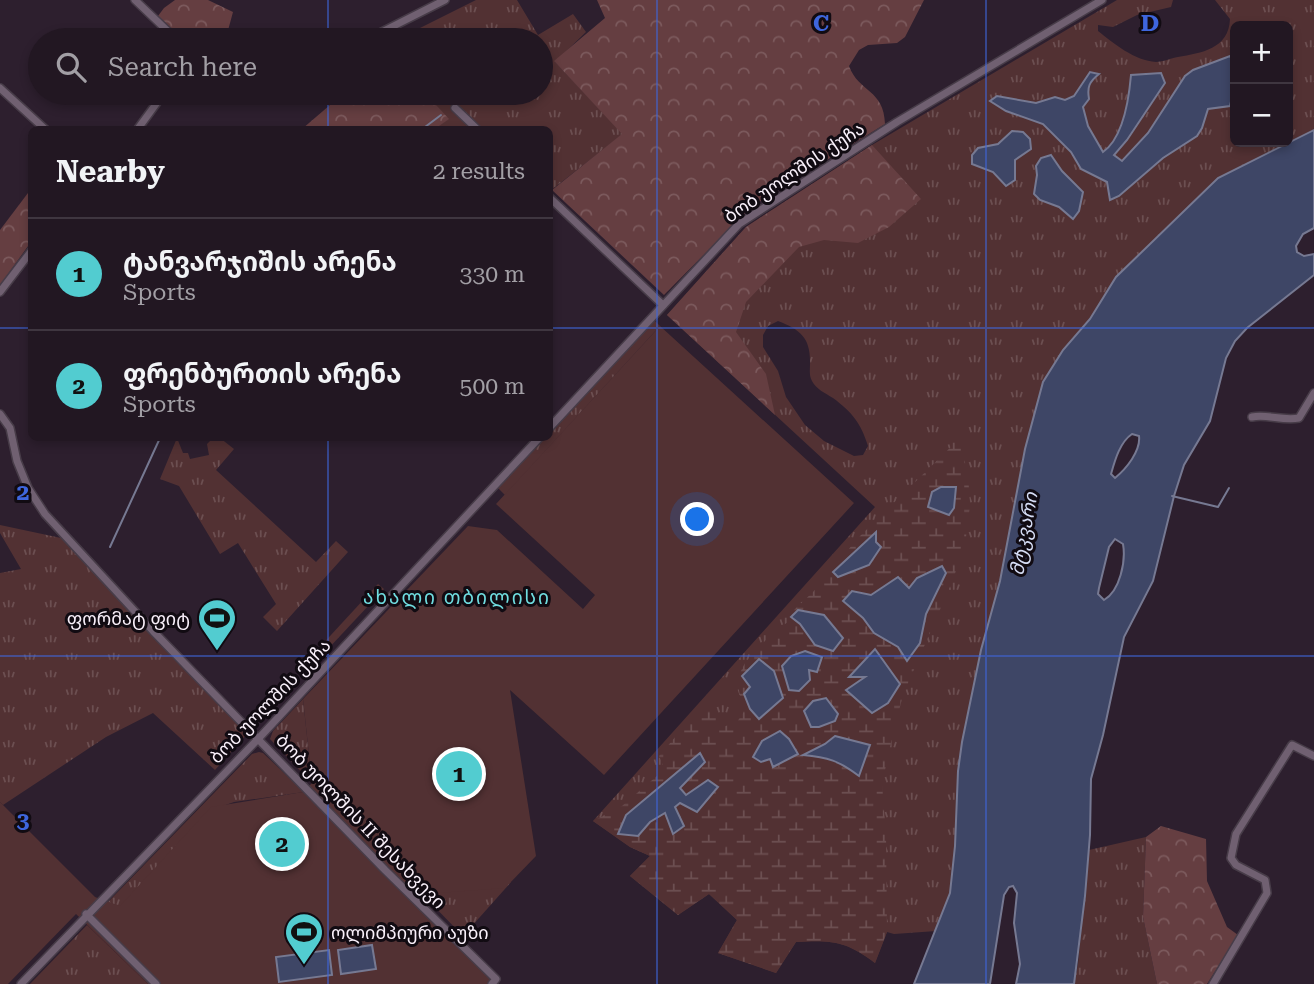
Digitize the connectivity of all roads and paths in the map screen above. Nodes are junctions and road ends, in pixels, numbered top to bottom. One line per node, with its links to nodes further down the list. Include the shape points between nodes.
1 (135, 0): 4 (street)
2 (445, 0): 5 (street)
3 (1102, 0): 15 (street, ბობ უოლშის ქუჩა, via 897,122 738,224)
4 (164, 28)
5 (390, 28)
6 (0, 88): 9 (street)
7 (155, 105): 10 (street)
8 (455, 108): 11 (street)
9 (42, 126)
10 (140, 126)
11 (474, 126)
12 (553, 201): 15 (street)
13 (28, 255): 14 (street)
14 (0, 292)
15 (663, 305): 19 (street, ბობ უოლშის ქუჩა)
16 (1314, 393): 18 (street, via 1298,418)
17 (0, 414): 21 (street, via 10,428 28,488 45,514)
18 (1252, 417)
19 (553, 424)
20 (536, 441): 21 (street, ბობ უოლშის ქუჩა)
21 (259, 738): 23 (street, ბობ უოლშის ქუჩა); 26 (street, ბობ უოლშის II შესახვევი, via 496,979)
22 (1314, 757): 27 (street, via 1292,745 1236,834 1231,858 1265,880 1267,893)
23 (86, 914): 24 (street, ბობ უოლშის ქუჩა); 25 (street)
24 (21, 984)
25 (156, 984)
26 (492, 984)
27 (1213, 984)

